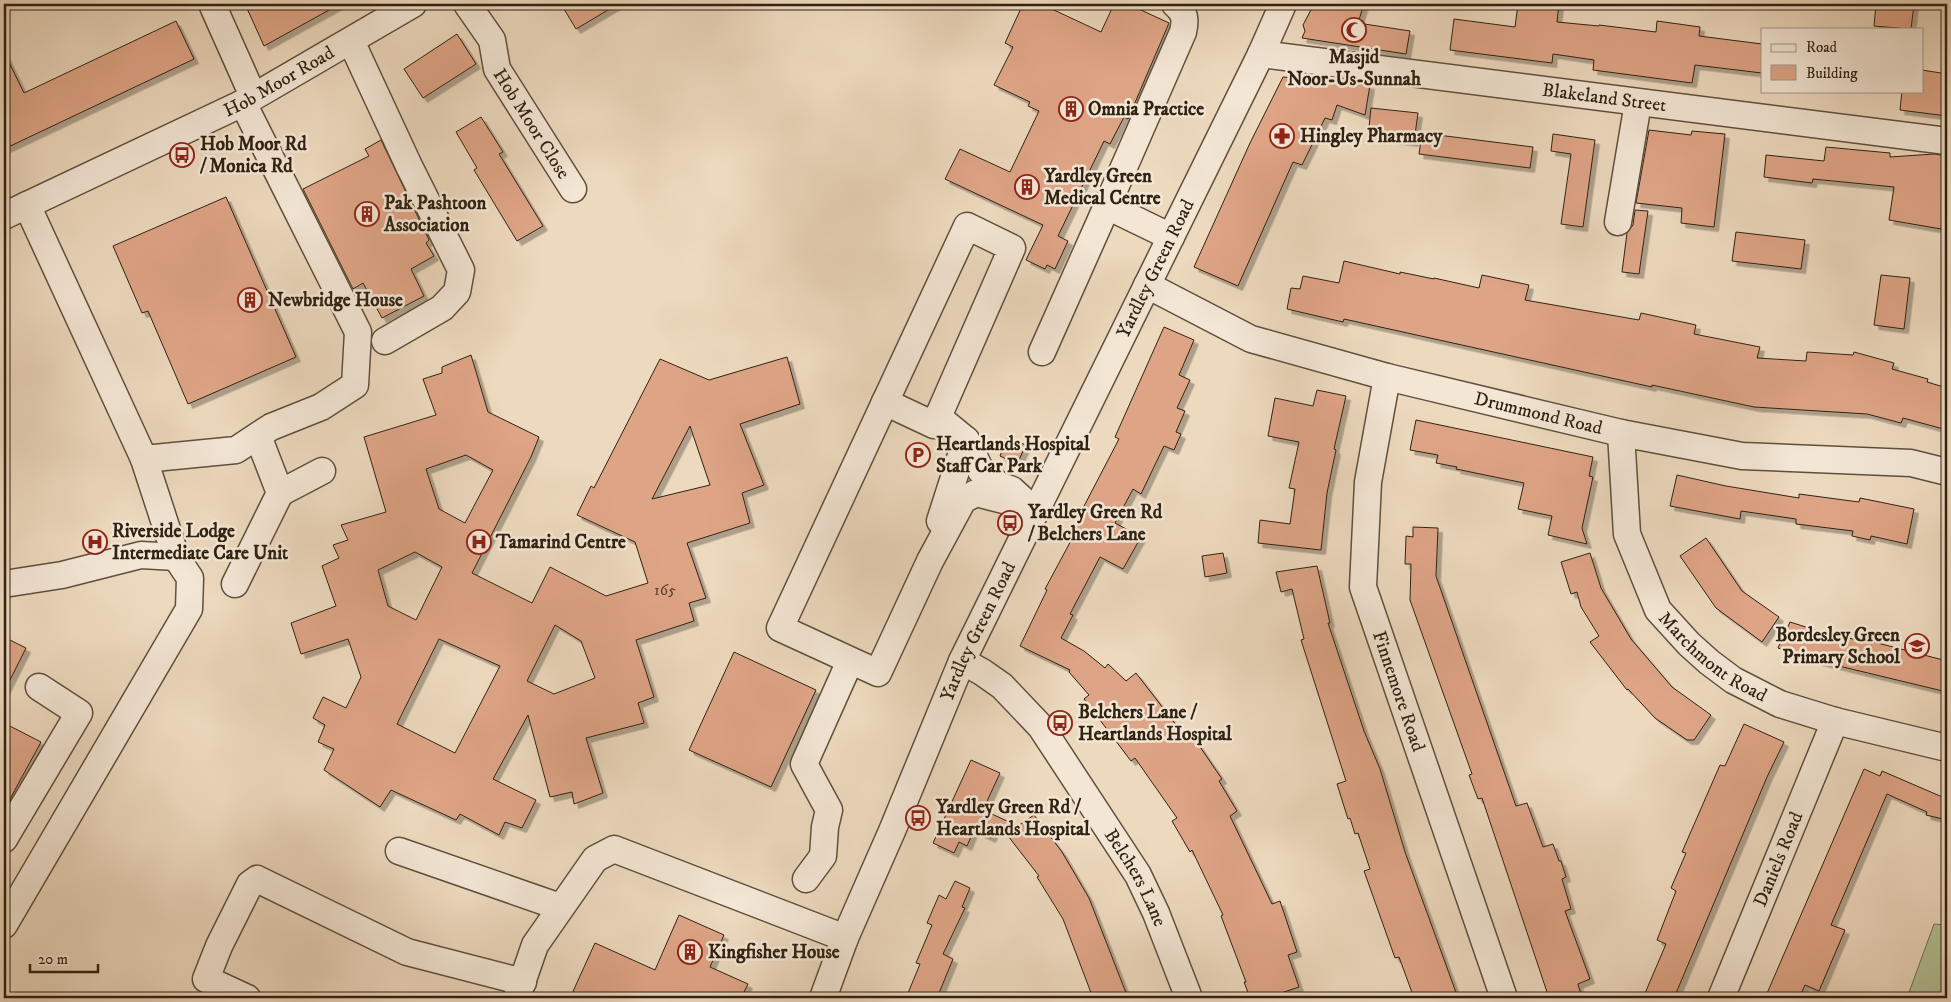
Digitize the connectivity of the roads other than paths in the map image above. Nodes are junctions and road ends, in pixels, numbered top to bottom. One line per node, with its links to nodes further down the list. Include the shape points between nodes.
1 (212, 4): 8 (street)
2 (413, 4): 6 (street, Hob Moor Road)
3 (467, 4): 11 (street, Hob Moor Close, via 492,40 497,69)
4 (1175, 4): 13 (street, via 1183,11 1186,20 1183,32)
5 (1283, 4): 7 (street, Yardley Green Road)
6 (351, 41): 8 (street, Hob Moor Road); 18 (street, via 461,270 457,292 442,308)
7 (1261, 54): 9 (street, Blakeland Street); 16 (street, Yardley Green Road)
8 (248, 99): 12 (street, Hob Moor Road); 24 (street, via 358,332 355,385 321,407 271,427)
9 (1638, 103): 10 (street, Blakeland Street); 15 (street)
10 (1947, 141)
11 (573, 190)
12 (27, 205): 14 (street, Hob Moor Road); 26 (street)
13 (1107, 206): 16 (street); 19 (street)
14 (4, 216)
15 (1618, 222)
16 (1171, 237): 17 (street, Yardley Green Road)
17 (1147, 285): 20 (street, Drummond Road, via 1251,339); 30 (street, Yardley Green Road)
18 (385, 341)
19 (1042, 352)
20 (1387, 377): 23 (street, Drummond Road); 50 (street, Finnemore Road, via 1368,482 1363,587)
21 (885, 402): 22 (street); 25 (street, via 967,226 1012,248 938,417); 35 (street, via 780,628)
22 (934, 425)
23 (1622, 433): 28 (street, Drummond Road, via 1742,456 1911,463); 38 (street, Marchmont Road, via 1627,534 1658,610 1688,644 1734,680 1780,704)
24 (258, 436): 26 (street, via 236,450); 29 (street)
25 (966, 440): 30 (street, via 981,471); 32 (street, via 935,534)
26 (144, 459): 31 (street)
27 (322, 471): 29 (street)
28 (1947, 472)
29 (280, 493): 34 (street)
30 (1020, 500): 32 (street, via 976,493 963,500); 36 (street, Yardley Green Road)
31 (176, 557): 33 (street, via 141,556 62,575); 43 (street, via 190,578 189,609)
32 (930, 561): 35 (street, via 878,673)
33 (4, 584)
34 (235, 584)
35 (850, 661): 44 (street, via 804,764 829,810 823,856 806,879)
36 (962, 661): 45 (street, Yardley Green Road); 49 (street, Belchers Lane, via 1002,686 1041,727 1138,875)
37 (39, 687): 40 (street, via 79,713)
38 (1835, 721): 39 (street, Marchmont Road); 51 (street, Daniels Road)
39 (1947, 748)
40 (4, 839)
41 (399, 851): 42 (street)
42 (560, 907): 44 (street, via 595,859 614,849); 46 (street, via 535,945)
43 (7, 913)
44 (793, 918): 45 (street)
45 (845, 938): 48 (street, Yardley Green Road)
46 (519, 990): 47 (street, via 407,952 257,879 250,884 206,979)
47 (247, 998)
48 (823, 998)
49 (1189, 998)
50 (1504, 998)
51 (1721, 998)

